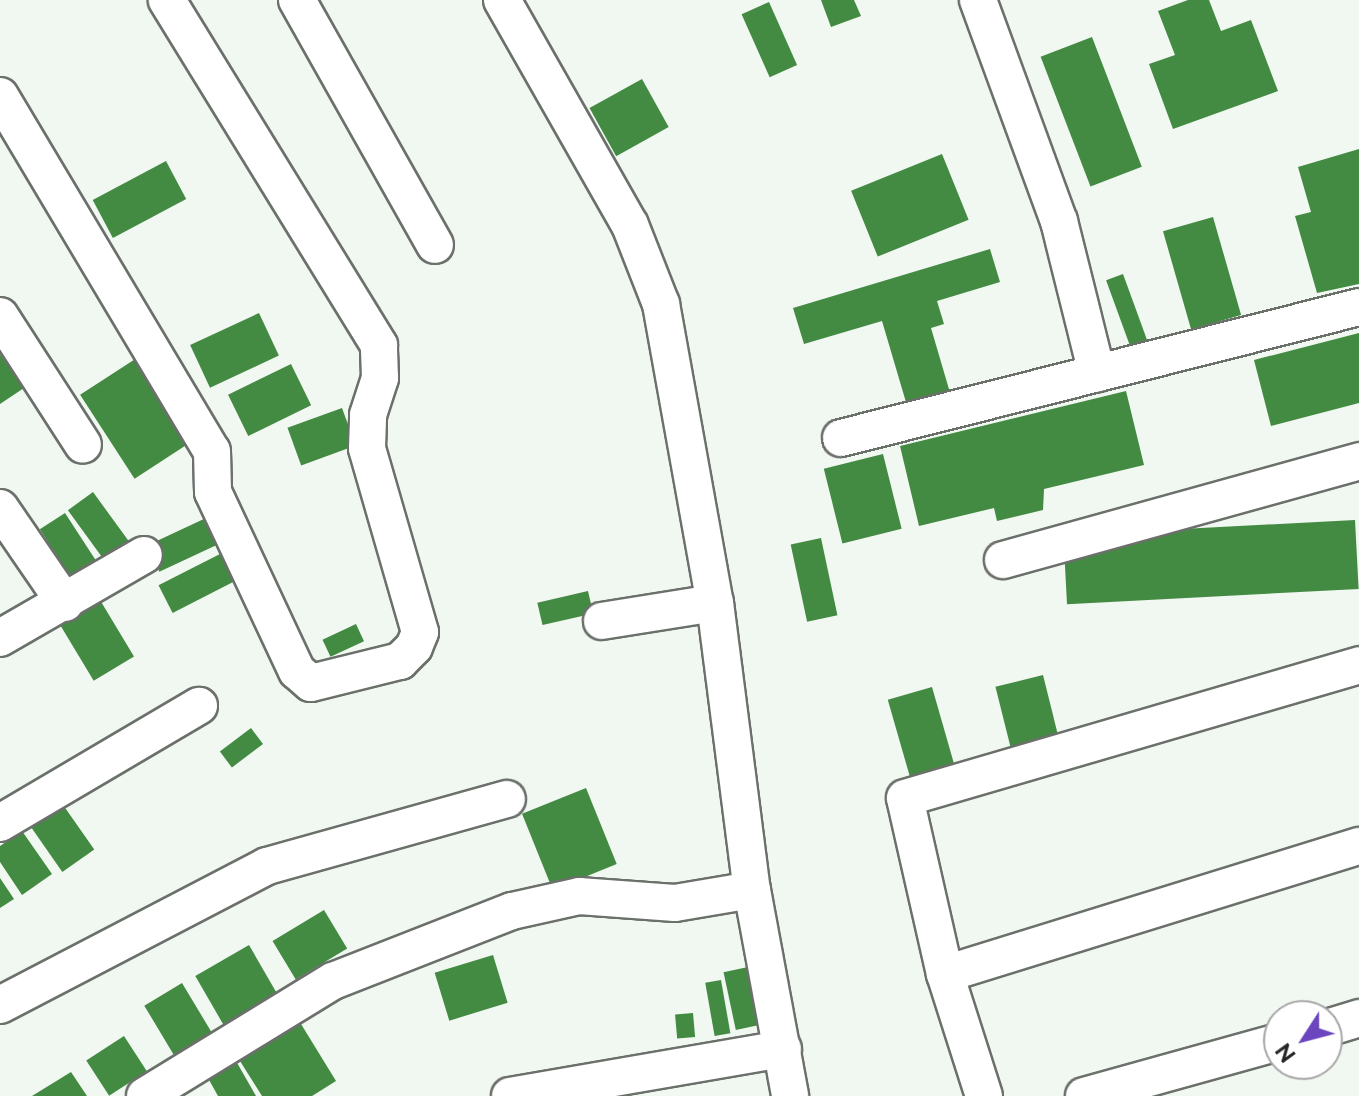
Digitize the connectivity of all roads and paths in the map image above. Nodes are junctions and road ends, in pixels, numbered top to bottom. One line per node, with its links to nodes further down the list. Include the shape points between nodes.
1 (167, 0): 5 (street, via 379,345 380,378 368,415 367,448 420,632 400,661 311,683 297,671 213,492 212,451)
2 (297, 0): 6 (street)
3 (502, 0): 17 (street, via 630,225 661,304)
4 (978, 0): 9 (street, via 1059,221)
5 (0, 96)
6 (435, 245)
7 (1359, 307): 9 (street)
8 (0, 316): 11 (street)
9 (1097, 373): 10 (street)
10 (841, 438)
11 (83, 445)
12 (1359, 461): 15 (street)
13 (0, 508): 16 (street)
14 (144, 555): 16 (street)
15 (1003, 560)
16 (65, 603): 19 (street)
17 (715, 603): 18 (street); 25 (street)
18 (602, 621)
19 (0, 638)
20 (1359, 665): 26 (street, via 905,798)
21 (199, 706): 23 (street)
22 (507, 799): 27 (street, via 267,866)
23 (0, 823)
24 (1359, 846): 26 (street)
25 (752, 890): 29 (street); 30 (street, via 675,903 579,896 512,911 333,981)
26 (945, 974): 33 (street)
27 (0, 1005)
28 (1263, 1046): 34 (street)
29 (783, 1049): 31 (street); 32 (street)
30 (145, 1096)
31 (510, 1096)
32 (790, 1096)
33 (984, 1096)
34 (1084, 1096)

